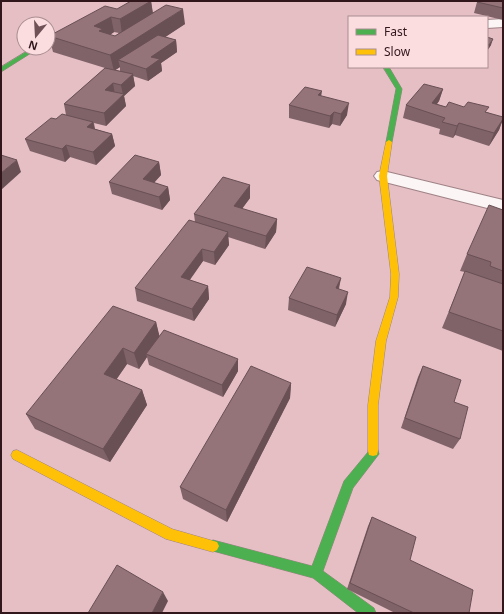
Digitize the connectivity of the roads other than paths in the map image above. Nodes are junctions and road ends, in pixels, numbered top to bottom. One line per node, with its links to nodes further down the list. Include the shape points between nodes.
1 (503, 23): 2 (street)
2 (488, 24)
3 (23, 56): 5 (street)
4 (387, 68): 6 (street, via 399,89)
5 (1, 70)
6 (383, 176): 7 (street); 9 (street, via 395,274 394,297 380,341 373,405 373,454 348,485)
7 (499, 201)
8 (17, 455): 9 (street, via 170,535)
9 (316, 573): 10 (street)
10 (369, 613)

